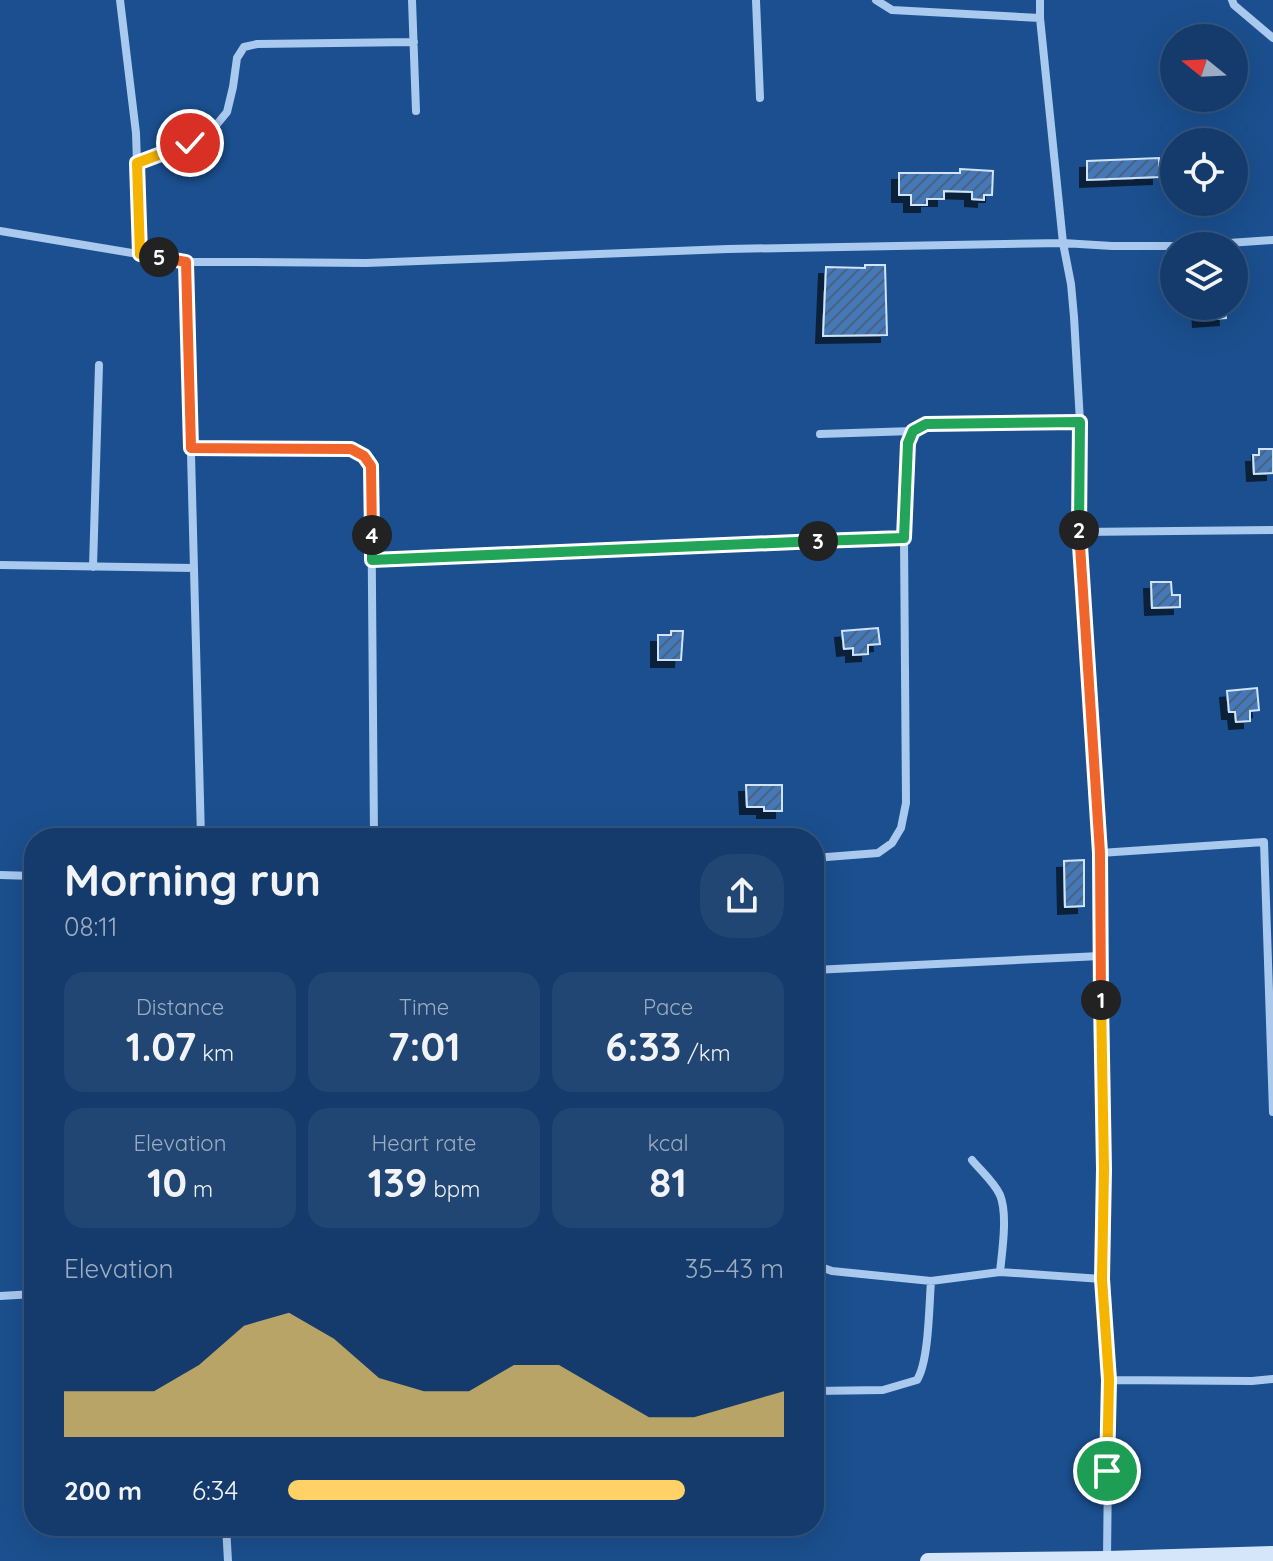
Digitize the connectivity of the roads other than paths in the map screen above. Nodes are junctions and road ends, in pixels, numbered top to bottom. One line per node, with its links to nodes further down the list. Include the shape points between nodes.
1 (120, 0): 12 (street)
2 (412, 0): 9 (street)
3 (756, 0): 10 (street)
4 (876, 0): 7 (street, via 892,10)
5 (1040, 0): 7 (street)
6 (1232, 0): 8 (street)
7 (1040, 18): 15 (street)
8 (1273, 38)
9 (414, 42): 11 (street); 12 (street, via 244,47 227,112 213,129)
10 (760, 98)
11 (416, 111)
12 (137, 163): 16 (street)
13 (0, 231): 16 (street)
14 (1273, 240): 15 (street, via 1185,246)
15 (1063, 243): 17 (street, via 366,263); 19 (street, via 1071,284)
16 (140, 254): 17 (street)
17 (186, 262): 22 (street)
18 (99, 365): 28 (street)
19 (1080, 422): 20 (street, via 926,424); 24 (street)
20 (913, 431): 21 (street); 25 (street)
21 (820, 434)
22 (191, 448): 26 (street, via 351,449 364,456 371,466); 29 (street)
23 (1273, 530): 24 (street)
24 (1079, 532): 33 (street)
25 (904, 538): 26 (street); 34 (street, via 906,803 901,828 878,853)
26 (372, 560): 31 (street)
27 (0, 565): 28 (street)
28 (93, 567): 29 (street)
29 (194, 568): 30 (street)
30 (201, 828)
31 (374, 828)
32 (1268, 842): 33 (street); 37 (street)
33 (1100, 853): 38 (street)
34 (824, 857)
35 (0, 875): 36 (street)
36 (24, 876)
37 (1270, 950): 40 (street)
38 (1100, 956): 39 (street); 44 (street)
39 (824, 970)
40 (1273, 1112)
41 (972, 1160): 43 (street, via 1002,1198)
42 (824, 1268): 45 (street)
43 (1000, 1272): 44 (street); 45 (street)
44 (1102, 1279): 49 (street)
45 (931, 1281): 50 (street, via 925,1359 917,1380 883,1390)
46 (24, 1295): 47 (street)
47 (0, 1296)
48 (1273, 1379): 49 (street)
49 (1109, 1380): 53 (street)
50 (824, 1391)
51 (227, 1536): 54 (street)
52 (1273, 1554): 53 (street)
53 (1107, 1559): 55 (street)
54 (228, 1561)
55 (928, 1561)

